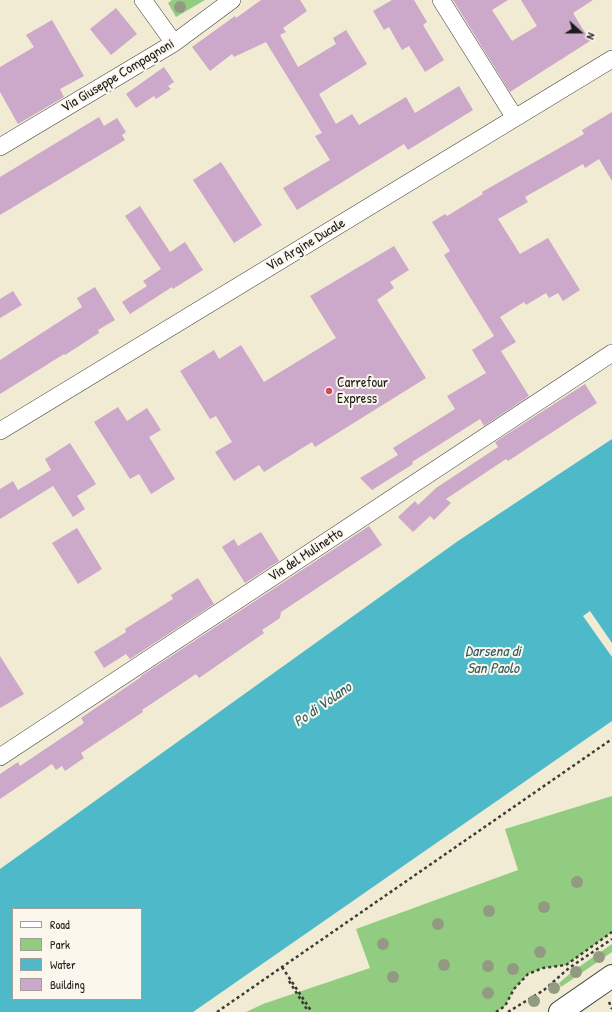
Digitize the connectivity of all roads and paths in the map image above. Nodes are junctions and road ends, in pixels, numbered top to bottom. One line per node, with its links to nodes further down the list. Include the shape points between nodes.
1 (232, 0): 4 (street, Via Giuseppe Compagnoni)
2 (441, 0): 6 (street)
3 (149, 2): 4 (street)
4 (174, 43): 7 (street, Via Giuseppe Compagnoni)
5 (612, 59): 6 (street, Via Argine Ducale)
6 (515, 118): 9 (street, Via Argine Ducale)
7 (0, 147)
8 (612, 353): 11 (street, Via del Mulinetto)
9 (0, 431)
10 (612, 739): 14 (path)
11 (0, 758)
12 (612, 932): 18 (path, via 566,965 543,968 528,974 514,989 505,1006)
13 (612, 939): 19 (path, via 569,968 544,990)
14 (282, 967): 16 (path); 17 (path); 17 (path)
15 (612, 976): 20 (main road)
16 (217, 1012)
17 (310, 1012)
18 (496, 1012)
19 (508, 1012)
20 (560, 1012)

